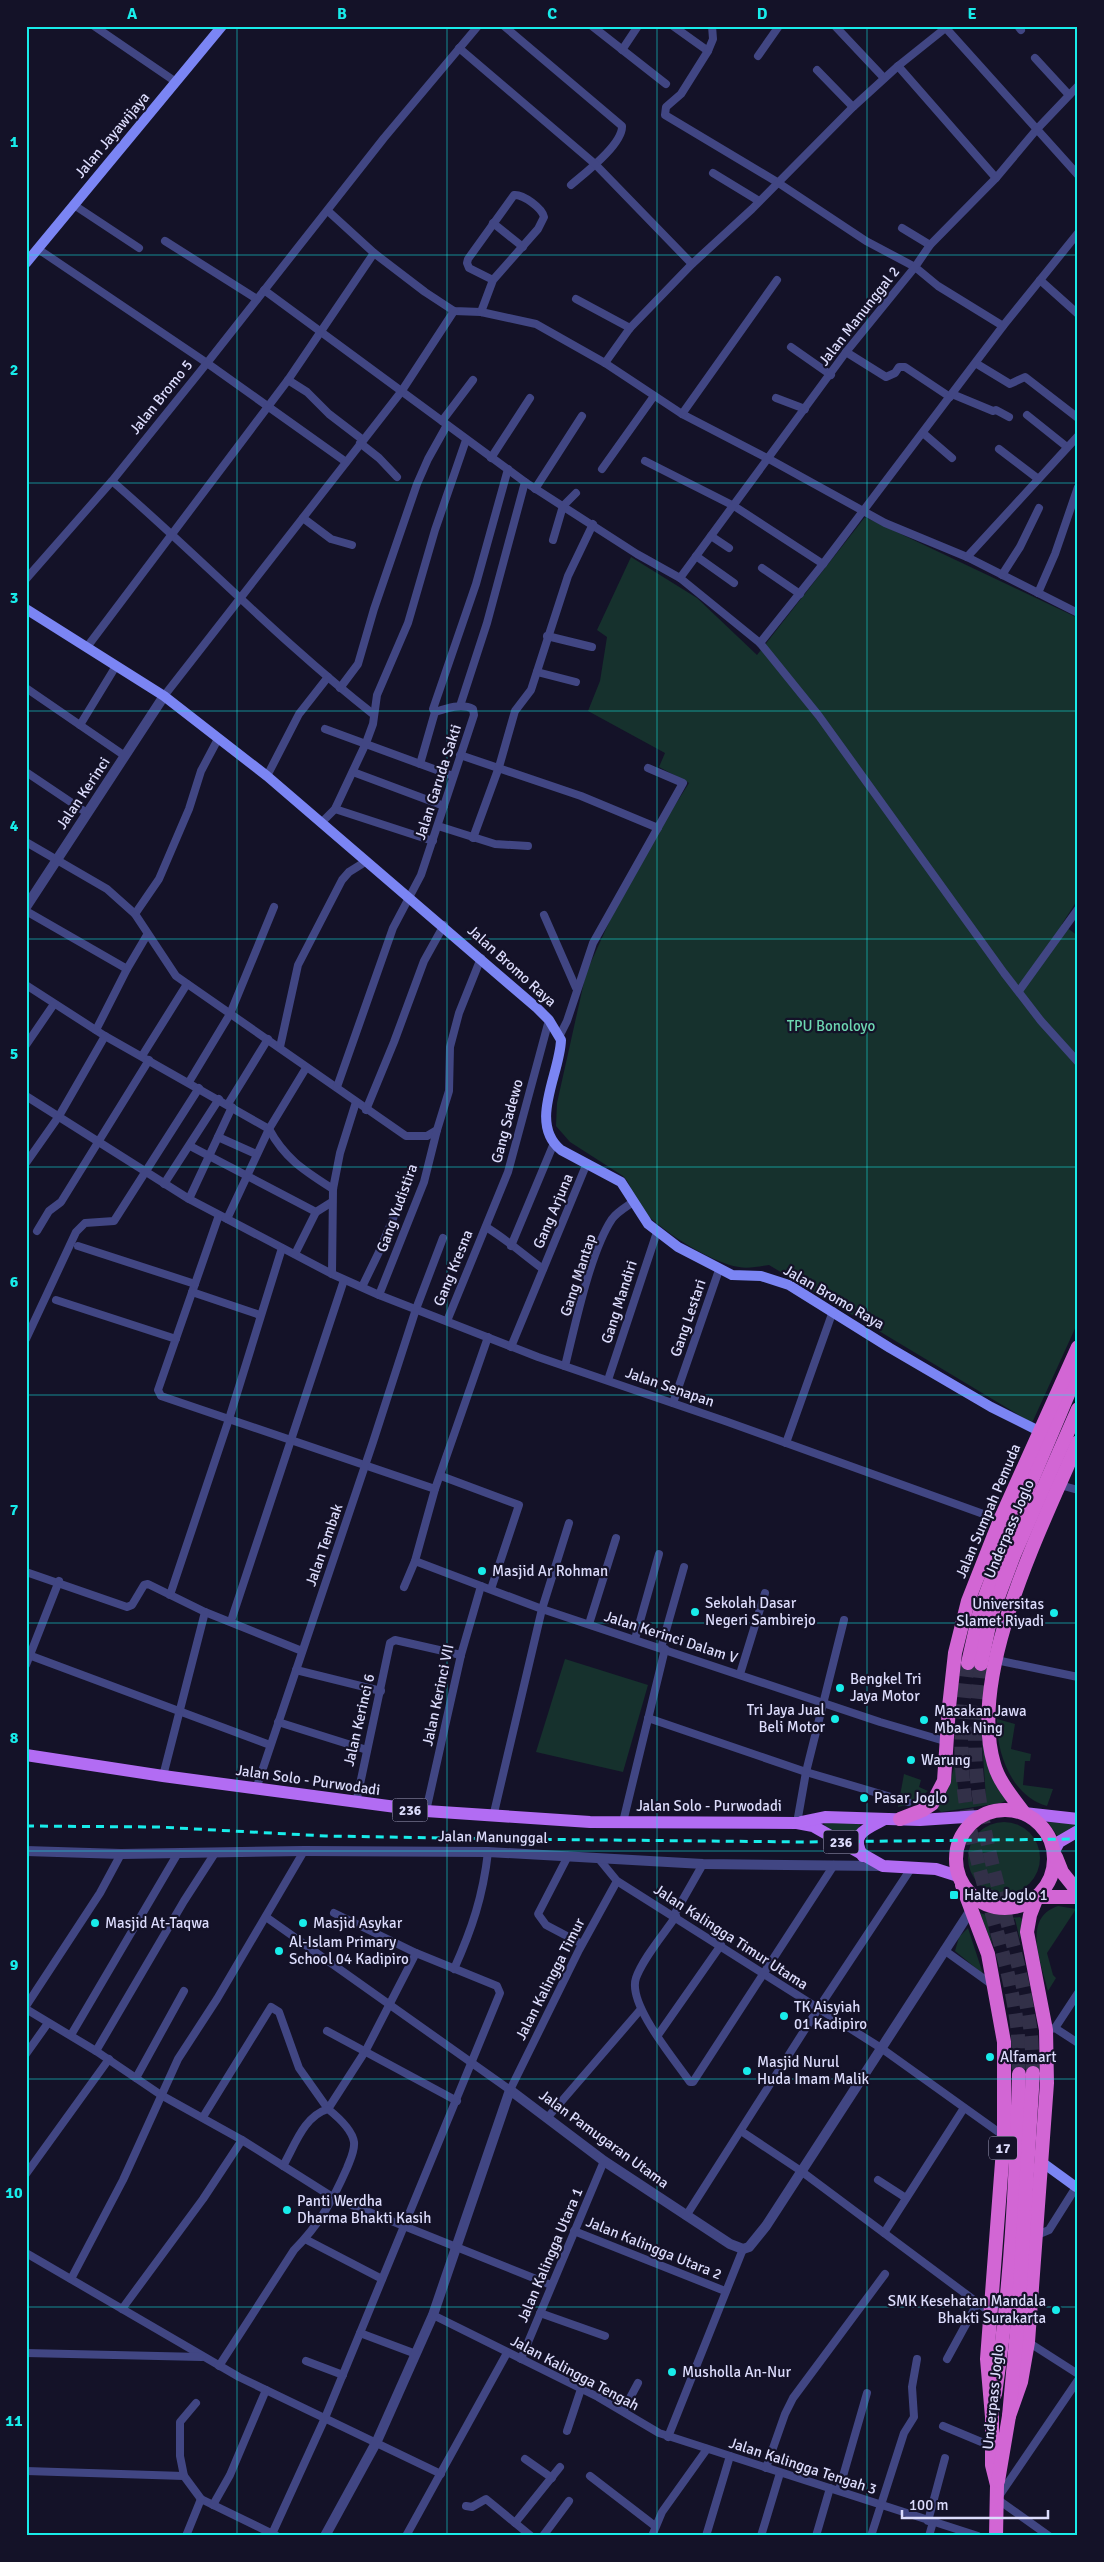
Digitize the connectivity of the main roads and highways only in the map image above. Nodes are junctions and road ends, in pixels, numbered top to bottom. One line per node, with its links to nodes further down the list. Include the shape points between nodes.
1 (222, 26): 2 (main road, Jalan Jayawijaya)
2 (26, 263)
3 (28, 614): 7 (main road, Jalan Bromo Raya, via 164,696 267,776 365,862 444,925 549,1020 560,1035 561,1047 546,1115 548,1133 554,1144 621,1182 640,1215 657,1232 719,1270 732,1275 775,1279 991,1407)
4 (1078, 1347): 7 (highway, Jalan Sumpah Pemuda)
5 (1078, 1371): 6 (highway, Underpass Joglo, via 980,1610 974,1664 1014,1555)
6 (1078, 1409)
7 (1039, 1431): 12 (highway, Jalan Sumpah Pemuda, via 968,1601 955,1653 946,1774 940,1792 923,1810)
8 (1078, 1442): 10 (highway, via 1007,1614 990,1699 990,1750 1000,1778)
9 (26, 1754): 14 (main road, Jalan Solo - Purwodadi / 236, via 426,1812 623,1822)
10 (1024, 1813): 11 (highway, via 998,1810); 13 (main road); 16 (highway, via 1047,1833)
11 (980, 1816): 12 (main road, Jalan Solo - Purwodadi / 236); 19 (highway, 17, via 965,1829 957,1847 956,1866)
12 (892, 1819): 14 (main road, Jalan Solo - Purwodadi / 236, via 825,1817); 17 (main road, Jalan Solo - Purwodadi / 236, via 861,1833 858,1848)
13 (1078, 1819)
14 (797, 1822): 17 (main road, Jalan Solo - Purwodadi / 236, via 813,1826)
15 (1078, 1831): 16 (main road, via 1059,1842)
16 (1054, 1851): 20 (highway, via 1062,1872); 21 (highway, via 1050,1880)
17 (863, 1856): 18 (main road, Jalan Solo - Purwodadi / 236)
18 (884, 1866): 19 (main road, Jalan Manunggal, via 941,1869)
19 (960, 1880): 21 (highway, via 975,1899 993,1907 1012,1908); 26 (highway, 17, via 988,1954 1004,2042 1004,2136 987,2359)
20 (1078, 1892)
21 (1037, 1897): 22 (highway); 23 (highway, via 1028,1932 1050,2029)
22 (1078, 1897)
23 (1043, 2163): 24 (main road); 25 (highway, via 1028,2342 1022,2382)
24 (1077, 2187)
25 (1009, 2416): 26 (highway, Underpass Joglo, via 1018,2318 1026,2074); 27 (highway, Underpass Joglo)
26 (992, 2417): 27 (highway, 17, via 991,2446)
27 (997, 2485): 28 (highway, 17)
28 (996, 2536)

